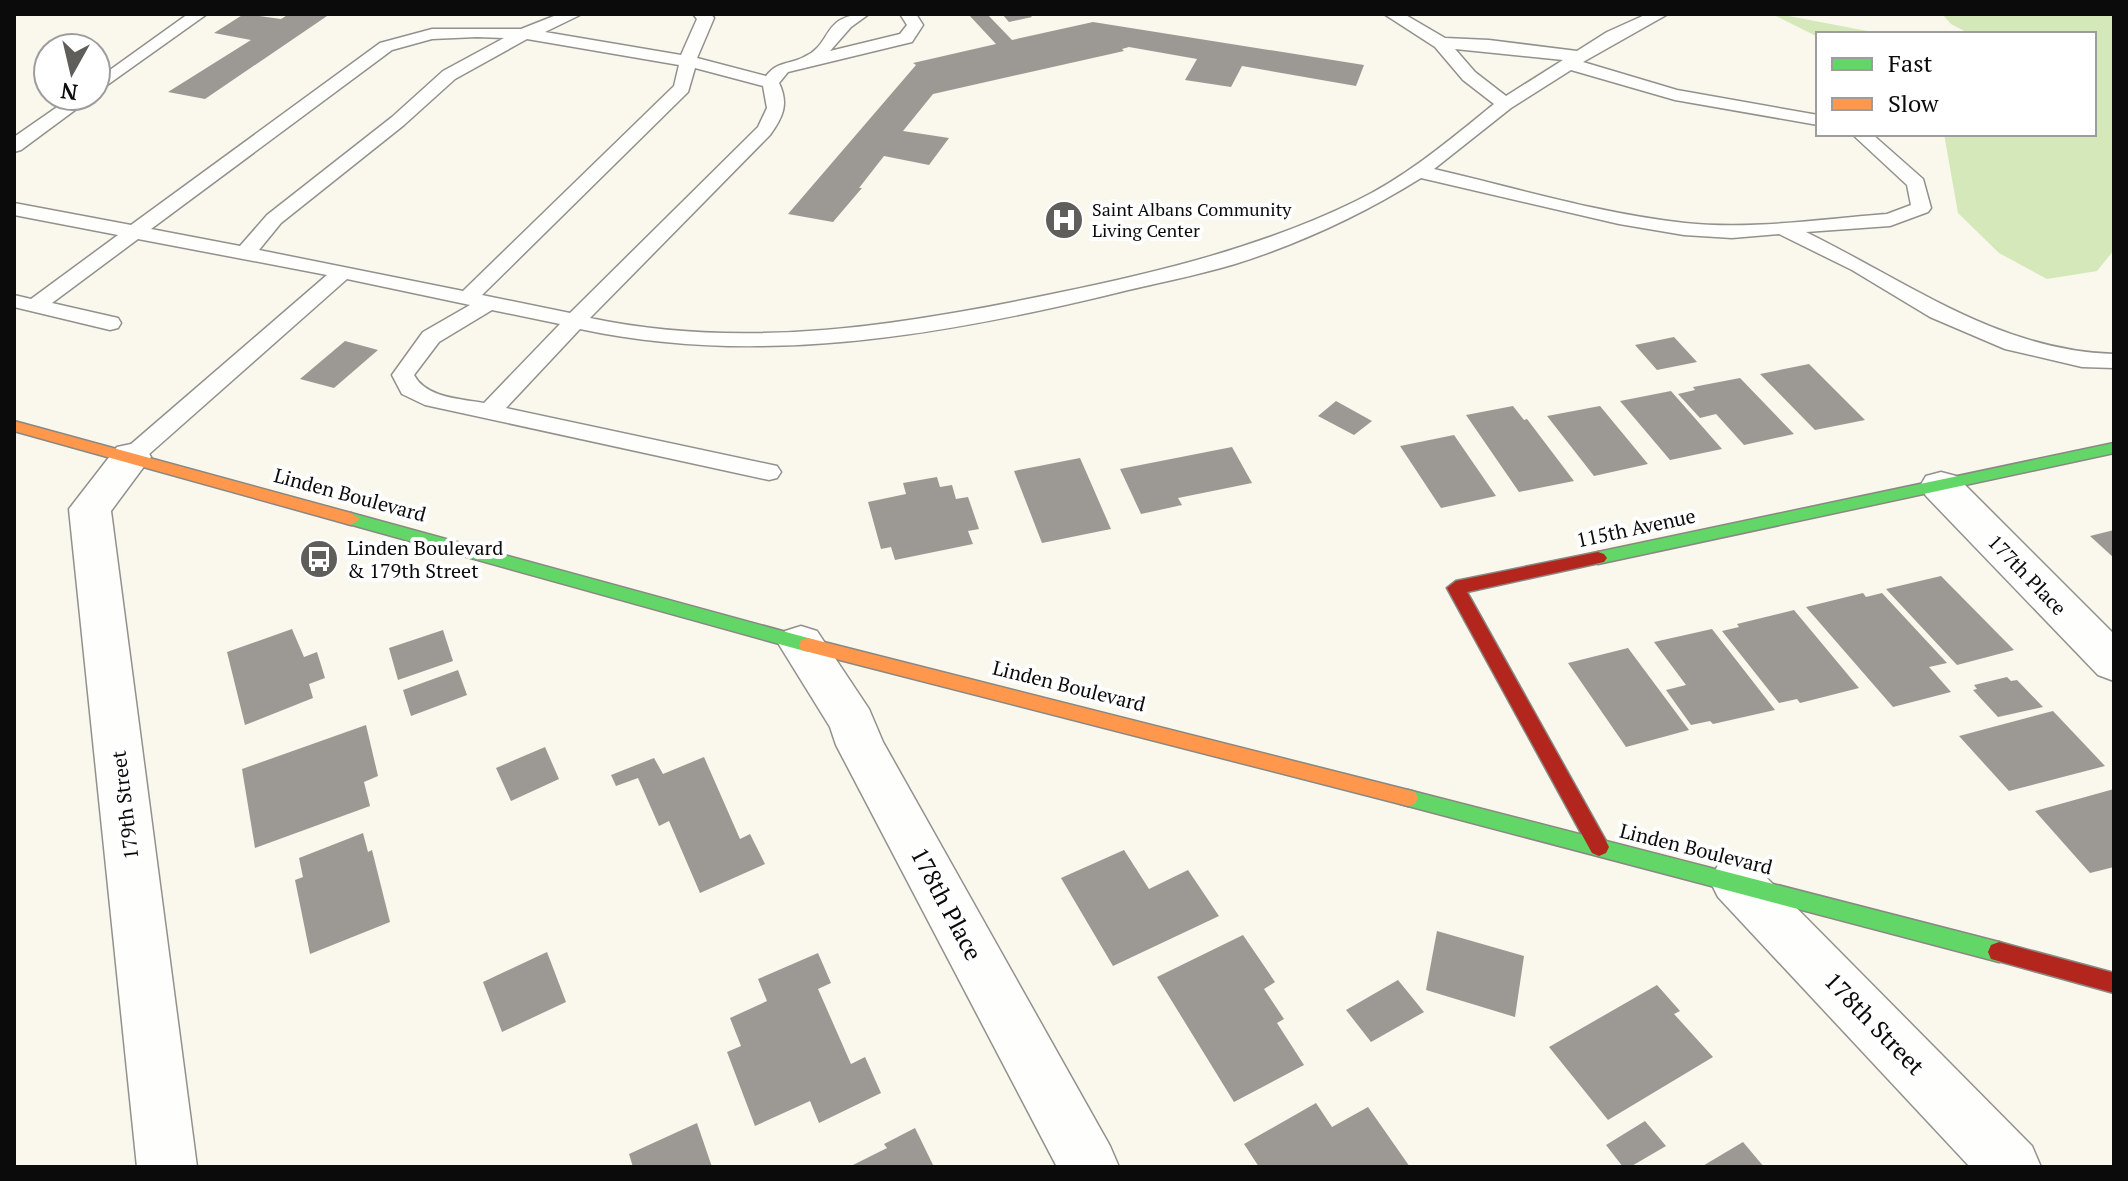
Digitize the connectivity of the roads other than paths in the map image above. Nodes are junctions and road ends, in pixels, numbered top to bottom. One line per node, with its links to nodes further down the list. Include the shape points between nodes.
1 (199, 14): 14 (lane)
2 (574, 14): 9 (lane)
3 (701, 14): 13 (lane, via 706,18)
4 (861, 14): 11 (lane, via 845,23)
5 (908, 14): 11 (lane, via 915,25 906,38)
6 (1392, 14): 10 (lane)
7 (1660, 14): 12 (lane)
8 (458, 23): 9 (lane); 24 (lane, via 394,42 360,64)
9 (524, 34): 13 (lane); 25 (lane, via 449,75 274,219)
10 (1441, 43): 12 (lane, via 1516,47); 16 (lane, via 1469,76)
11 (814, 59): 15 (lane, via 782,68)
12 (1575, 60): 16 (lane); 18 (lane, via 1675,95)
13 (688, 63): 15 (lane); 27 (lane, via 682,88)
14 (112, 77)
15 (770, 83): 29 (lane, via 777,96 776,115 764,131)
16 (1505, 104): 21 (lane)
17 (62, 112): 20 (lane)
18 (1816, 120)
19 (1864, 136): 23 (lane, via 1916,183 1921,208 1890,220)
20 (14, 146)
21 (1417, 171): 23 (lane, via 1684,229); 29 (lane, via 1364,205 1229,259 946,323 823,339 723,339 626,332)
22 (14, 209): 24 (lane)
23 (1783, 230): 31 (lane, via 1938,312 2013,344 2082,360)
24 (137, 233): 25 (lane); 28 (lane)
25 (245, 253): 26 (lane)
26 (343, 272): 27 (lane); 35 (lane)
27 (478, 300): 29 (lane); 32 (lane, via 431,337 403,375 410,389 433,400)
28 (24, 304): 30 (lane)
29 (575, 321): 32 (lane)
30 (110, 323)
31 (2114, 361)
32 (489, 412): 36 (lane)
33 (14, 426): 35 (main road, Linden Boulevard)
34 (2114, 448): 37 (main road, 115th Avenue)
35 (131, 457): 38 (main road, Linden Boulevard); 43 (street, 179th Street, via 90,509)
36 (769, 472)
37 (1941, 486): 39 (street, 177th Place); 40 (main road, 115th Avenue, via 1456,588)
38 (801, 643): 40 (main road, Linden Boulevard); 44 (street, 178th Place, via 852,722)
39 (2114, 663)
40 (1599, 847): 41 (main road, Linden Boulevard)
41 (1736, 881): 42 (main road, Linden Boulevard); 45 (street, 178th Street)
42 (2114, 983)
43 (167, 1167)
44 (1089, 1167)
45 (2011, 1167)

